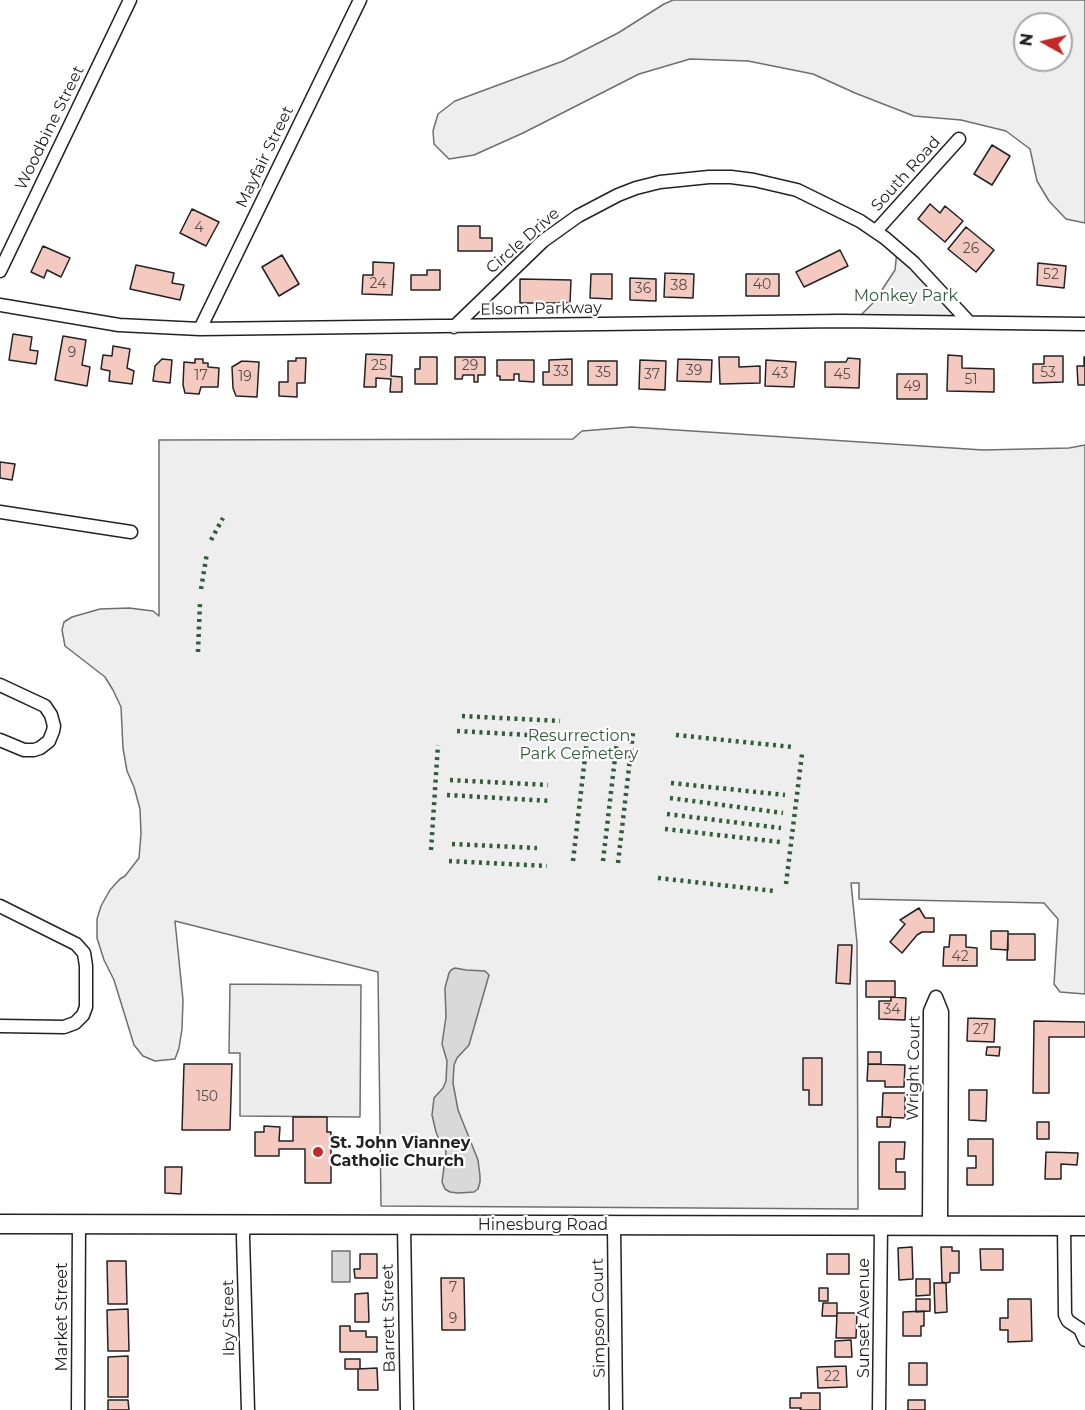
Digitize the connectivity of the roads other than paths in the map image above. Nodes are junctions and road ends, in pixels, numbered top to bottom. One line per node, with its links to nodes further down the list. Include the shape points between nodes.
1 (130, 0): 5 (street, Woodbine Street)
2 (360, 0): 10 (street, Mayfair Street)
3 (959, 139): 4 (street, South Road)
4 (876, 231): 7 (street, Circle Drive, via 914,263); 9 (street, Circle Drive, via 797,190 762,181 709,177 660,182 618,195 564,225)
5 (0, 271)
6 (0, 305): 10 (street, Elsom Parkway, via 119,325)
7 (969, 322): 8 (street, Elsom Parkway); 9 (street, Elsom Parkway)
8 (1085, 324)
9 (454, 327): 10 (street, Elsom Parkway)
10 (200, 329)
11 (0, 512): 12 (street)
12 (132, 532)
13 (0, 685): 14 (street, via 45,706 54,726 49,741 34,750)
14 (0, 740)
15 (0, 906): 16 (street, via 79,946 86,962 86,1003 81,1018 68,1026)
16 (0, 1026)
17 (0, 1224): 19 (main road, Hinesburg Road)
18 (244, 1224): 19 (main road, Hinesburg Road); 20 (main road, Hinesburg Road); 28 (street, Iby Street)
19 (79, 1225): 27 (street, Market Street)
20 (404, 1225): 21 (main road, Hinesburg Road); 29 (street, Barrett Street)
21 (615, 1225): 23 (main road, Hinesburg Road); 30 (street, Simpson Court)
22 (935, 1225): 22 (street, Wright Court, via 942,1012 936,997 930,1011); 23 (main road, Hinesburg Road); 24 (main road, Hinesburg Road)
23 (881, 1226): 31 (street, Sunset Avenue)
24 (1064, 1226): 25 (main road, Hinesburg Road); 26 (street, via 1065,1316 1080,1329)
25 (1085, 1226)
26 (1085, 1340)
27 (78, 1410)
28 (248, 1410)
29 (407, 1410)
30 (616, 1410)
31 (879, 1410)

